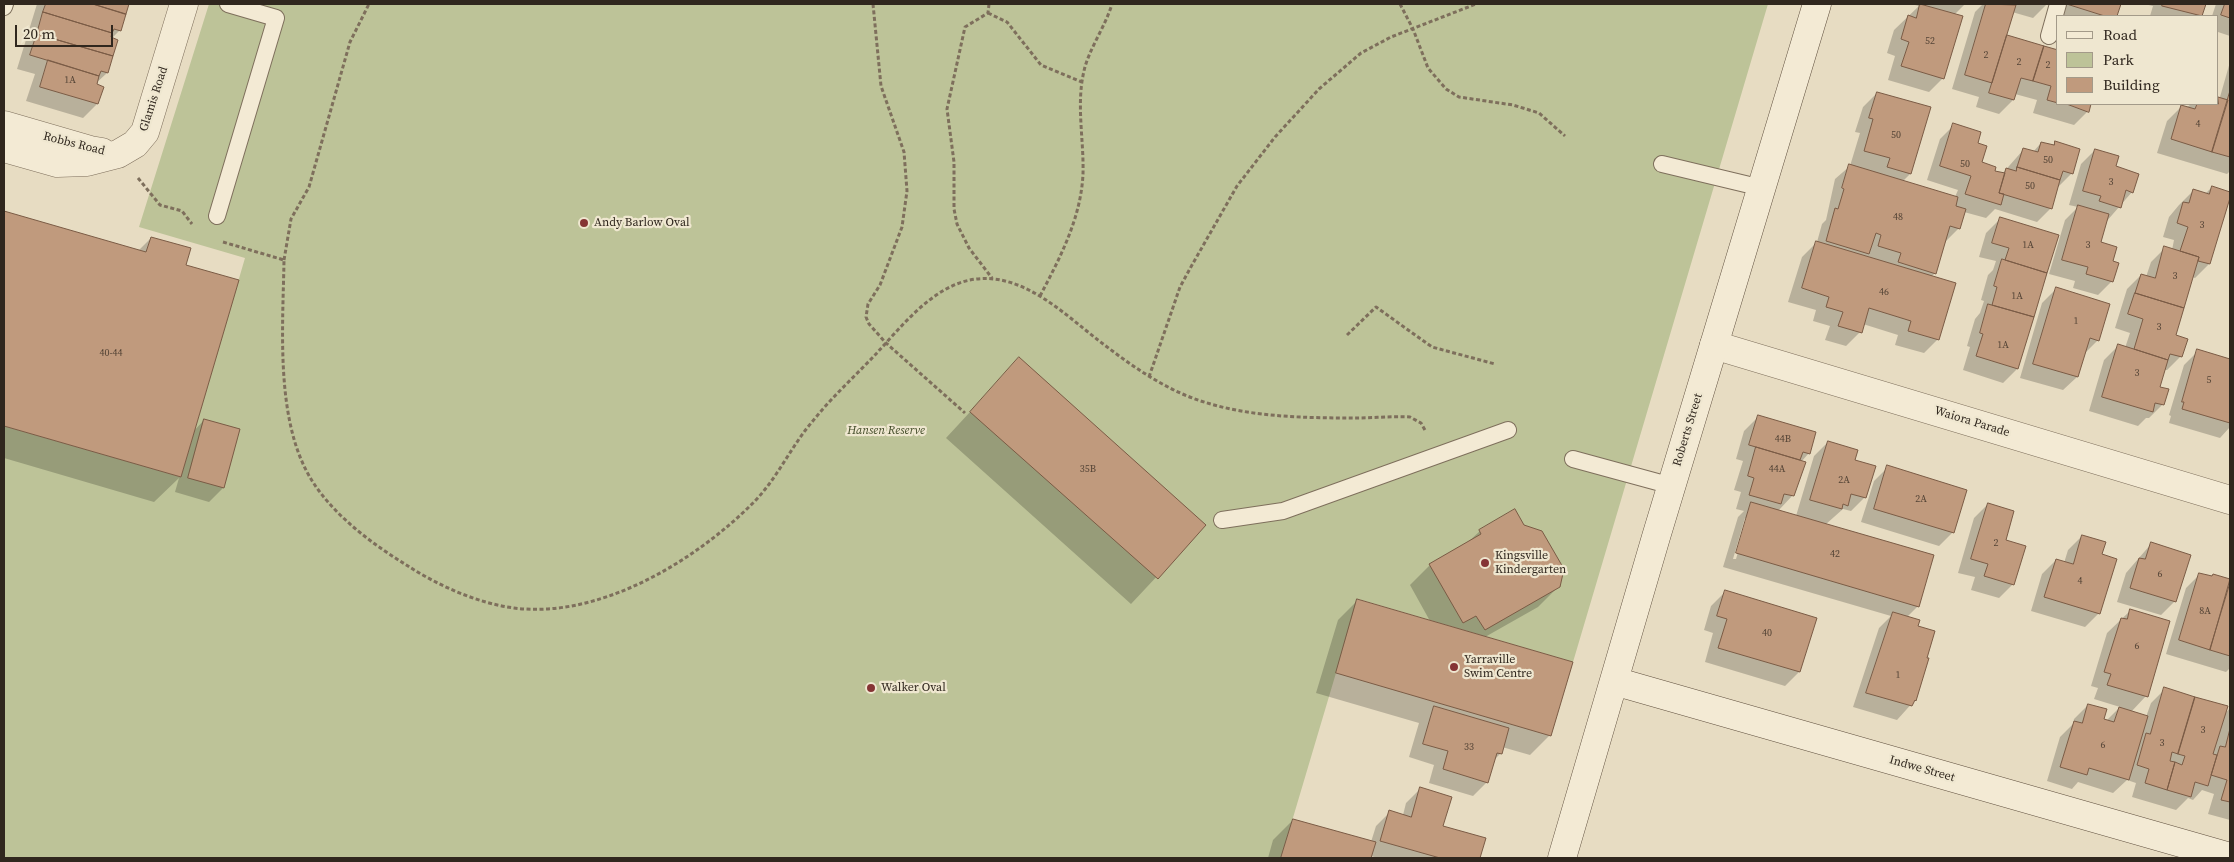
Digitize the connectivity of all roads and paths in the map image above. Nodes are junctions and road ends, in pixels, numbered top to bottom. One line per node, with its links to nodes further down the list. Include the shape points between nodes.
1 (184, 4): 18 (street, Glamis Road, via 145,132 135,144)
2 (228, 4): 21 (lane, via 276,18)
3 (369, 4): 23 (path, via 350,42 309,187 291,219)
4 (873, 4): 27 (path, via 881,86 904,152 907,191 896,245 866,309 869,324)
5 (989, 4): 11 (path)
6 (1112, 4): 14 (path, via 1084,69)
7 (1400, 4): 12 (path)
8 (1476, 4): 12 (path)
9 (1818, 4): 20 (street, Roberts Street)
10 (2058, 4): 13 (lane)
11 (988, 13): 14 (path, via 1007,22 1041,65); 24 (path, via 965,27 947,109 957,224 969,248)
12 (1413, 28): 16 (path, via 1428,68 1446,89 1459,97 1513,105 1539,113); 30 (path, via 1361,53 1335,74 1296,112 1250,167 1180,287)
13 (2048, 36)
14 (1082, 82): 25 (path, via 1083,175 1080,201 1057,265)
15 (4, 125): 18 (street, Robbs Road, via 90,150)
16 (1565, 136)
17 (4, 148): 18 (street, Robbs Road, via 57,164 87,162)
18 (118, 154): 22 (path, via 160,205 182,211)
19 (1662, 164): 20 (lane)
20 (1762, 188): 28 (street, Roberts Street)
21 (217, 216): 23 (path, via 220,241)
22 (194, 227)
23 (284, 260): 27 (path, via 286,388 294,436 312,480 348,522 391,556 446,586 492,604 512,608 552,609 596,600 655,575 697,550 754,502 777,476 811,422)
24 (992, 278): 25 (path, via 1010,282); 27 (path, via 974,279 940,292)
25 (1040, 296): 30 (path)
26 (1347, 335): 29 (path, via 1376,307 1432,348)
27 (886, 343): 31 (path)
28 (1714, 345): 35 (street, Roberts Street); 36 (street, Waiora Parade)
29 (1495, 364)
30 (1149, 377): 33 (path, via 1195,399 1263,413 1330,418 1410,417 1421,423)
31 (965, 413)
32 (1508, 430): 33 (lane)
33 (1438, 455): 37 (lane, via 1283,511)
34 (1574, 458): 35 (lane)
35 (1672, 486): 38 (street, Roberts Street)
36 (2230, 500)
37 (1222, 520)
38 (1614, 681): 39 (street, Indwe Street); 40 (street, Roberts Street)
39 (2230, 857)
40 (1562, 858)

